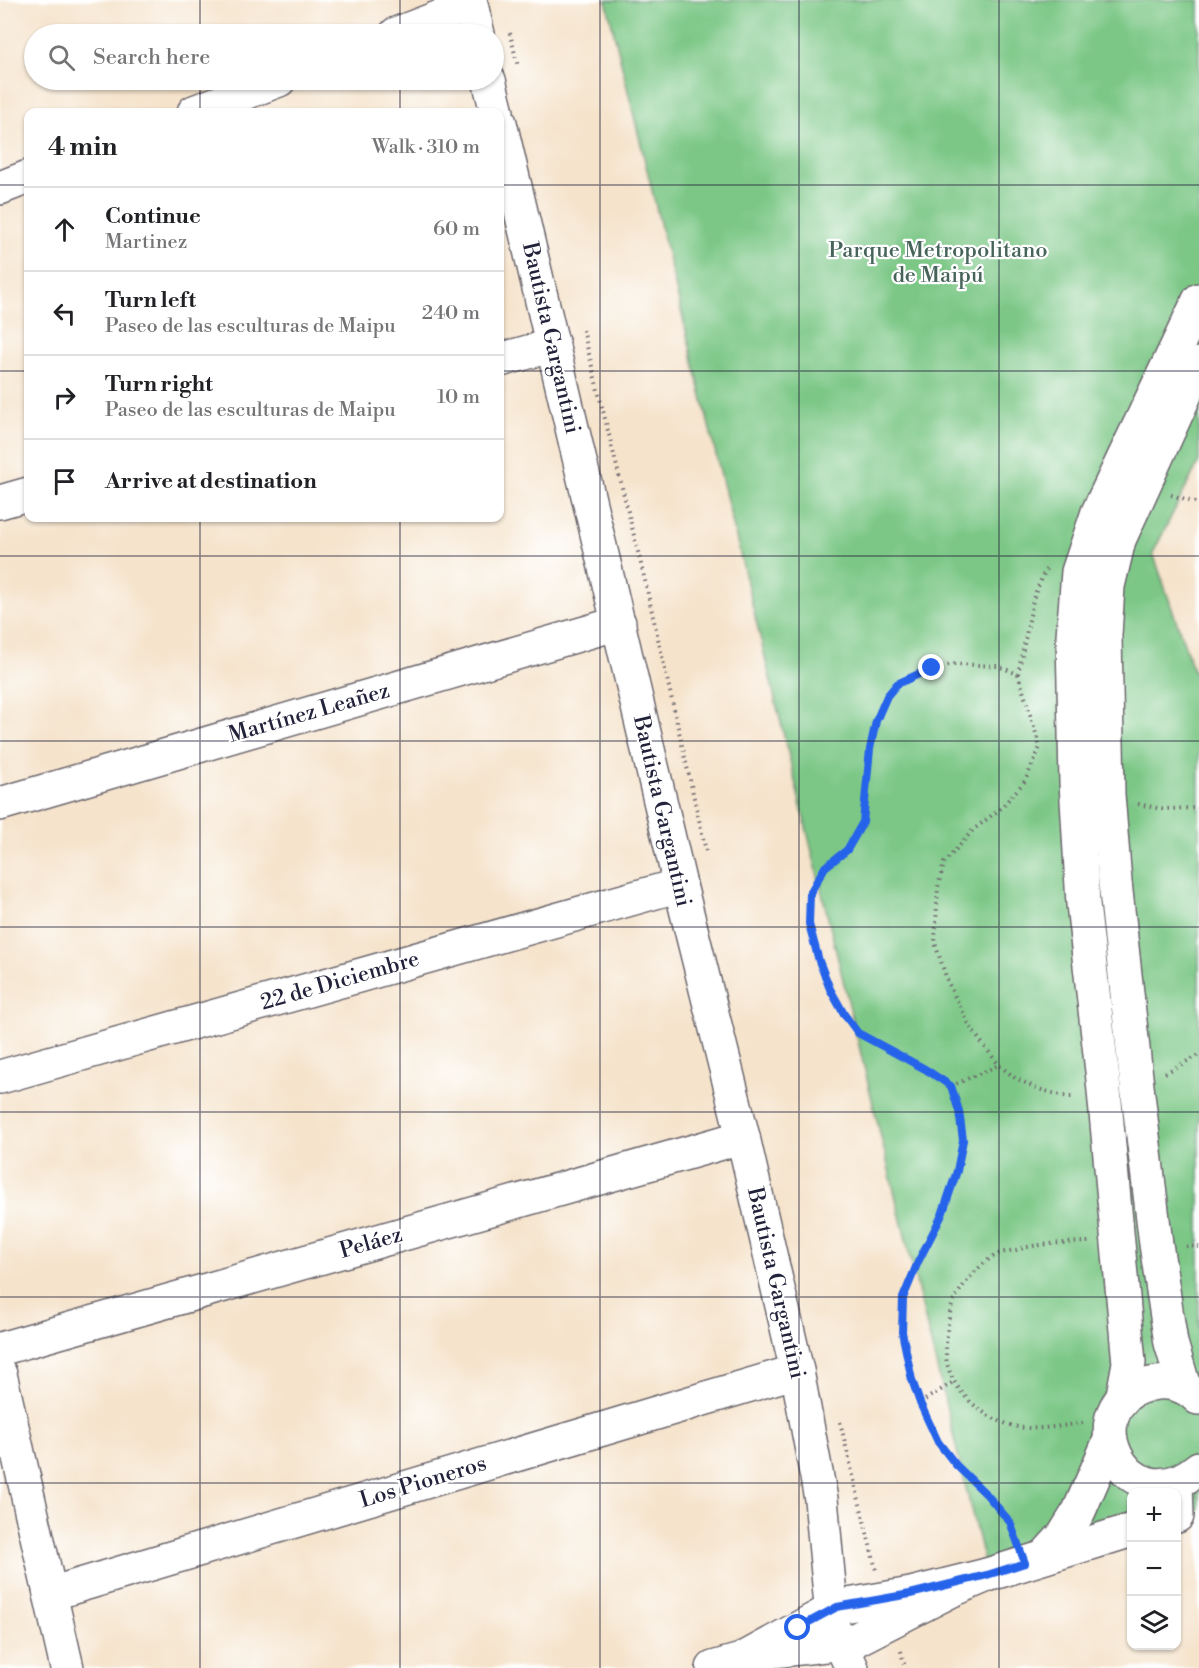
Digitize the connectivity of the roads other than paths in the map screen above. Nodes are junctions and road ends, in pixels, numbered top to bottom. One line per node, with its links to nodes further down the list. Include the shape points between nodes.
1 (473, 13): 2 (street)
2 (433, 24)
3 (252, 90): 5 (street)
4 (492, 90): 6 (street)
5 (205, 108)
6 (496, 108)
7 (504, 140): 11 (street, Bautista Gargantini)
8 (24, 179): 9 (street)
9 (0, 188)
10 (1199, 300): 25 (street, via 1098,512 1078,572 1073,636 1083,904 1129,1363)
11 (553, 345): 12 (street); 16 (street, Bautista Gargantini)
12 (504, 359)
13 (1199, 364): 24 (street, via 1119,540 1108,586 1105,635 1108,795 1117,905 1156,1244 1171,1342)
14 (24, 495): 15 (street)
15 (0, 502)
16 (618, 623): 17 (street, Martínez Leañez); 18 (street, Bautista Gargantini)
17 (0, 804)
18 (680, 885): 19 (street, 22 de Diciembre); 20 (street, Bautista Gargantini)
19 (0, 1077)
20 (743, 1137): 21 (street, Peláez); 22 (street, Bautista Gargantini)
21 (0, 1349)
22 (797, 1371): 33 (street, Los Pioneros); 34 (street, Bautista Gargantini)
23 (0, 1374): 33 (street)
24 (1191, 1393): 25 (street, via 1171,1383 1144,1385 1132,1391)
25 (1114, 1421): 26 (street, via 1115,1457 1126,1471 1141,1481 1159,1485); 31 (street, via 1079,1511 1064,1535)
26 (1188, 1475): 27 (street)
27 (1181, 1501)
28 (1199, 1509): 29 (street)
29 (1181, 1515)
30 (1127, 1531): 31 (street)
31 (1035, 1560): 32 (street)
32 (987, 1575): 34 (street); 35 (street, via 906,1613)
33 (50, 1593): 37 (street)
34 (843, 1607): 35 (street, Bautista Gargantini, via 833,1627); 36 (street)
35 (855, 1655): 36 (street, via 796,1648)
36 (745, 1658): 38 (street)
37 (67, 1668)
38 (713, 1668)

